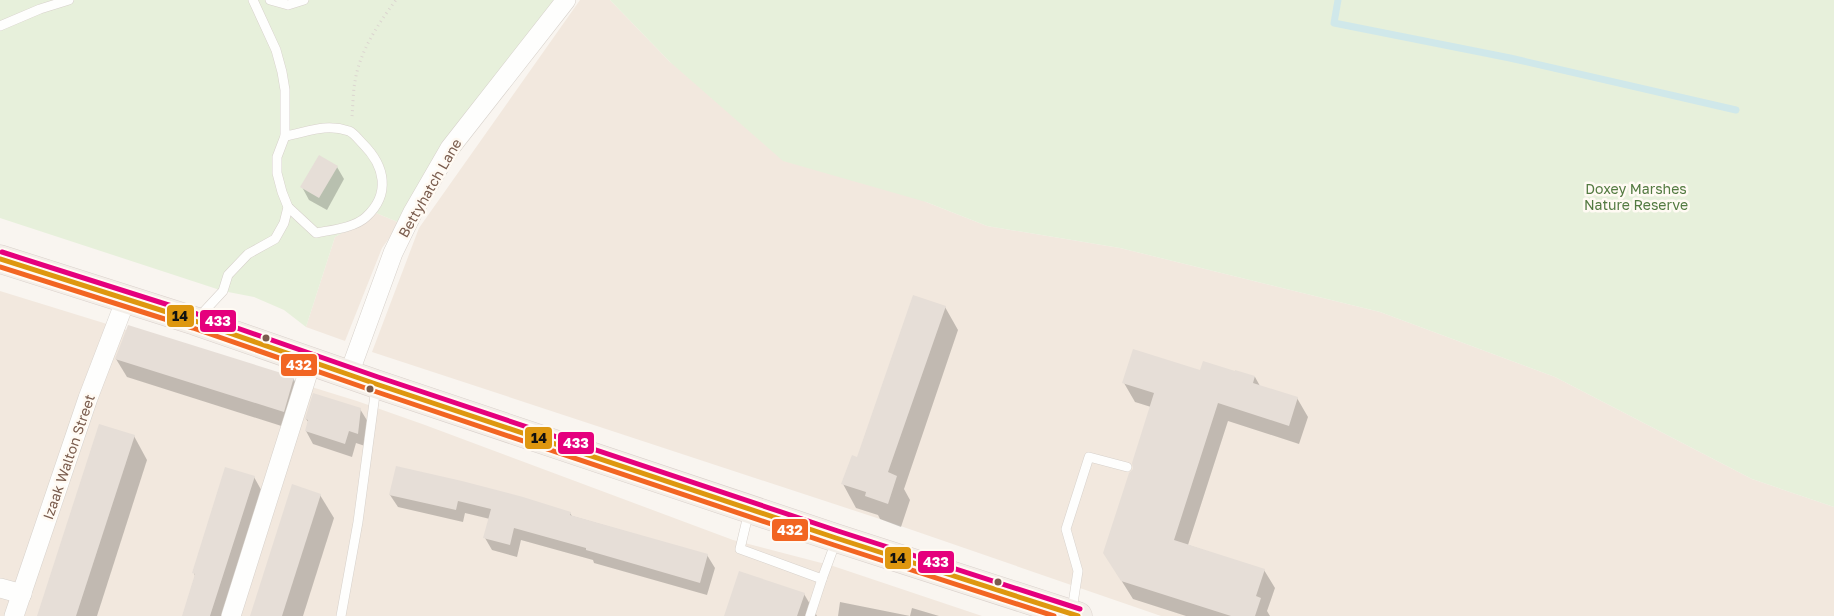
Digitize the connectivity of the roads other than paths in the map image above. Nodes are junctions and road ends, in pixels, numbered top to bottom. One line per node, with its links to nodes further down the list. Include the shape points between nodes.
1 (69, 0): 6 (lane)
2 (253, 0): 7 (lane, via 276,50 282,72)
3 (270, 0): 4 (lane, via 288,5)
4 (304, 0)
5 (566, 0): 13 (street, Bettyhatch Lane, via 450,148 417,204 393,253)
6 (0, 26)
7 (285, 136): 8 (lane, via 277,157 277,173); 8 (lane, via 325,127 351,132 372,153 380,167 384,186 376,205 365,218 350,226 316,233)
8 (288, 207): 11 (lane, via 275,238 248,254 228,276 223,291)
9 (0, 259): 10 (main road)
10 (126, 299): 11 (main road); 20 (street, Izaak Walton Street, via 88,398)
11 (195, 320): 12 (main road)
12 (312, 360): 13 (main road); 23 (street)
13 (349, 374): 14 (main road)
14 (376, 384): 16 (main road); 24 (lane, via 358,522)
15 (1127, 467): 21 (lane, via 1090,457 1066,529 1078,570)
16 (750, 509): 17 (main road); 18 (lane, via 740,549)
17 (836, 538): 18 (lane); 21 (main road)
18 (822, 579): 25 (lane)
19 (0, 588): 20 (street)
20 (22, 594): 22 (street, Izaak Walton Street)
21 (1075, 615)
22 (14, 616)
23 (231, 616)
24 (341, 616)
25 (810, 616)

